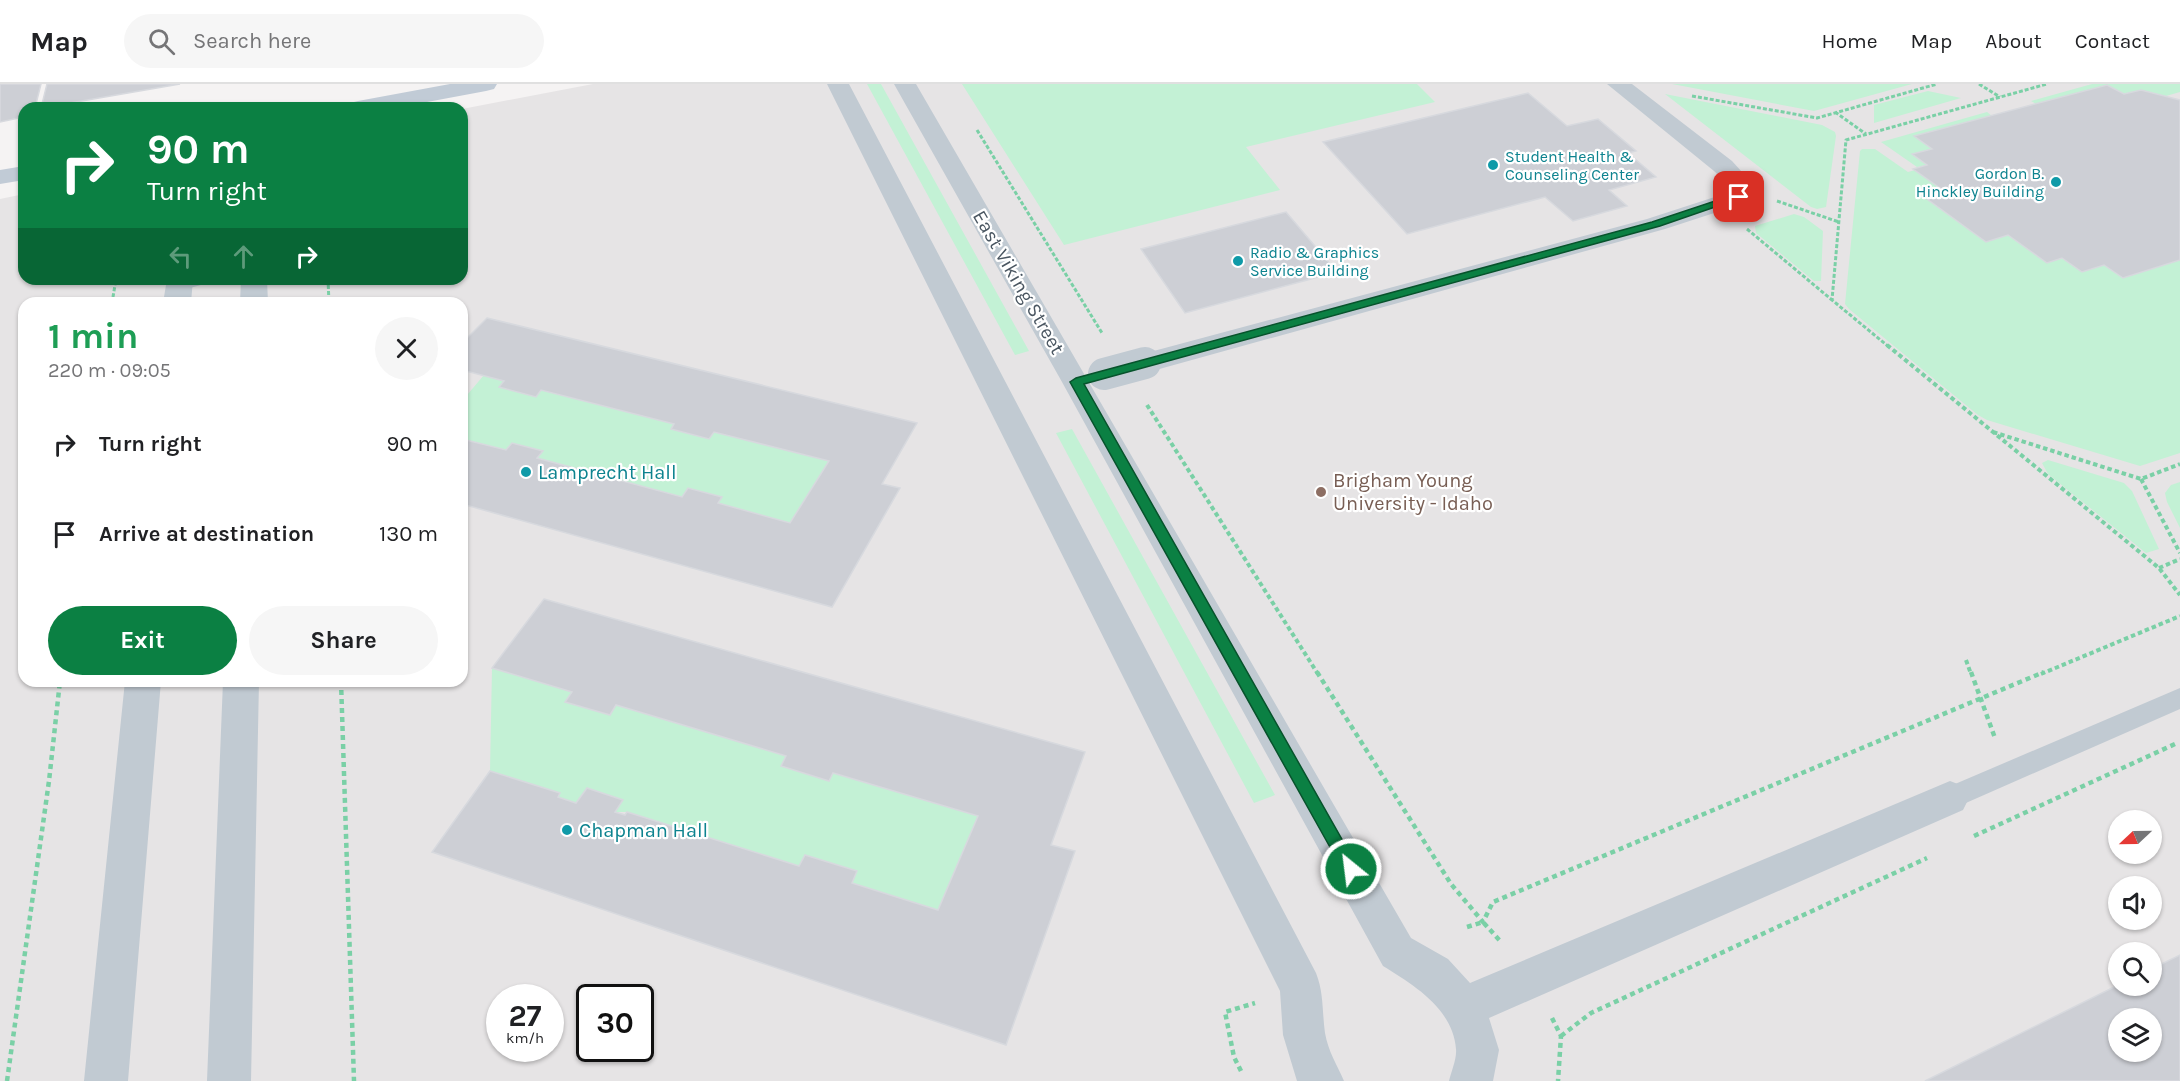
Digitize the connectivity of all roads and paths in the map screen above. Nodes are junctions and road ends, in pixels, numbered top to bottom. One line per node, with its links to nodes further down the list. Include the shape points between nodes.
1 (486, 84): 10 (main road)
2 (838, 84): 46 (street, via 1301,988 1304,1035)
3 (905, 84): 19 (street, East Viking Street)
4 (1618, 84): 19 (street, bridge, via 1723,165 1740,183 1739,197 1656,224)
5 (1936, 84): 11 (path)
6 (1978, 84): 9 (path)
7 (2047, 84): 9 (path)
8 (1691, 95): 11 (path, via 1817,118)
9 (2000, 97): 13 (path)
10 (390, 102)
11 (1835, 112): 13 (path)
12 (974, 125): 18 (path)
13 (1867, 135): 17 (path, via 1846,140)
14 (18, 173): 15 (main road)
15 (0, 177)
16 (1772, 200): 17 (path)
17 (1839, 222): 21 (path, via 1832,300)
18 (1106, 339)
19 (1090, 378): 43 (street, East Viking Street, via 1397,952 1433,973)
20 (1144, 400): 35 (path, via 1451,884 1483,921 1493,902)
21 (1990, 431): 23 (path); 26 (path)
22 (2180, 464): 23 (path)
23 (2140, 479): 24 (path)
24 (2180, 553)
25 (2180, 559): 26 (path)
26 (2159, 568): 27 (path)
27 (2180, 594)
28 (2180, 616): 35 (path)
29 (1966, 660): 35 (path)
30 (59, 687): 47 (path)
31 (142, 687): 48 (street)
32 (241, 687): 49 (street)
33 (341, 687): 50 (path)
34 (2180, 698): 38 (lane)
35 (1982, 699): 36 (path)
36 (1996, 741)
37 (2180, 741): 39 (path)
38 (1950, 798): 41 (street)
39 (1967, 840)
40 (1935, 854): 44 (path, via 1591,1013)
41 (1529, 978): 43 (street); 44 (path)
42 (1255, 1003): 45 (path, via 1225,1012 1234,1057)
43 (1464, 1007): 51 (street, via 1478,1050)
44 (1561, 1036): 52 (path)
45 (1241, 1071)
46 (1316, 1080)
47 (7, 1081)
48 (106, 1081)
49 (229, 1081)
50 (354, 1081)
51 (1471, 1081)
52 (1558, 1081)

